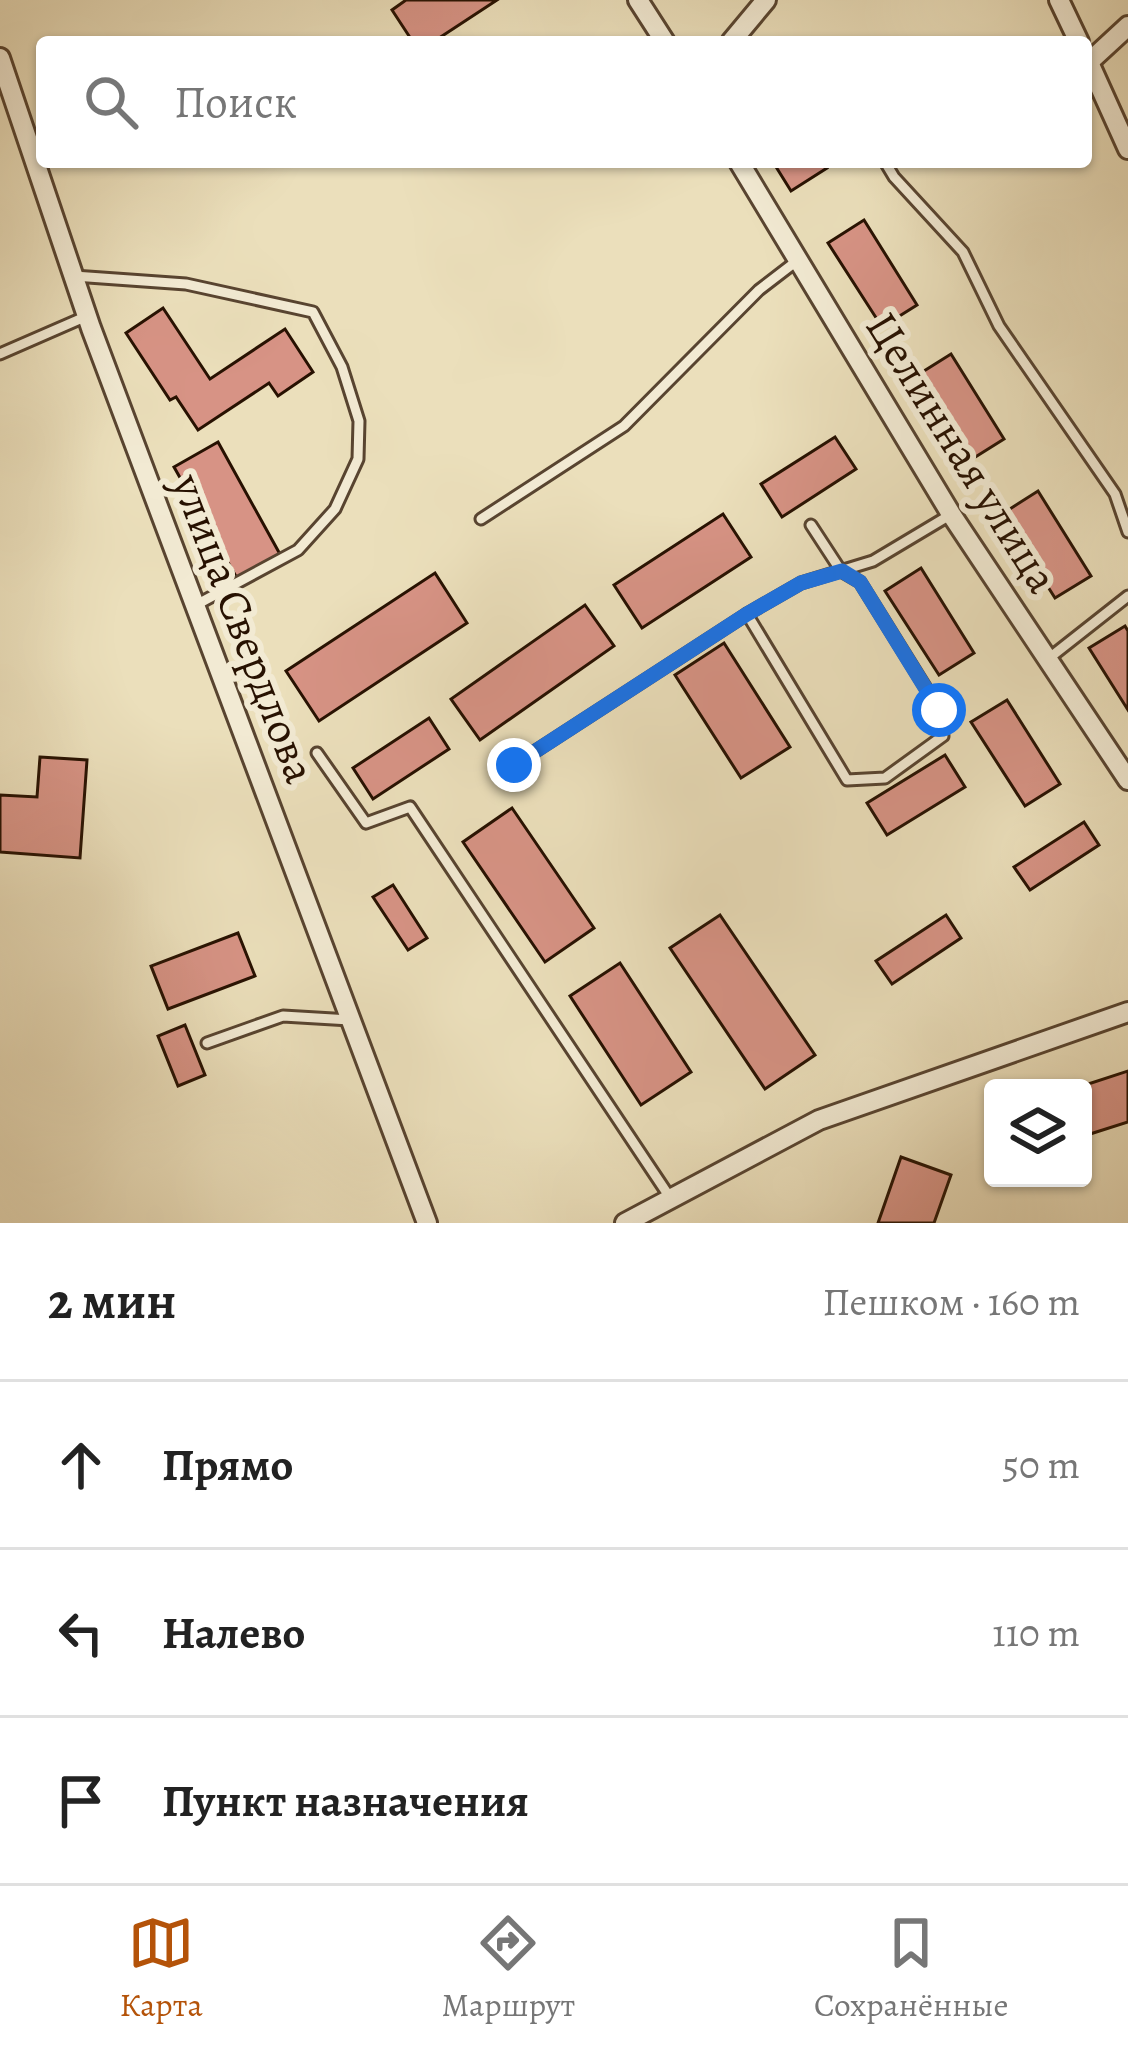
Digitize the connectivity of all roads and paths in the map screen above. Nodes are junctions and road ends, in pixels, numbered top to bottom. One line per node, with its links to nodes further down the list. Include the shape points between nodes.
1 (638, 0): 5 (street)
2 (766, 0): 6 (street)
3 (1059, 0): 7 (street)
4 (1128, 26): 8 (street)
5 (661, 36)
6 (736, 36)
7 (1076, 36)
8 (1092, 56)
9 (0, 58): 12 (street, улица Свердлова)
10 (1092, 68): 11 (street)
11 (1128, 149)
12 (36, 164)
13 (37, 168): 17 (street, улица Свердлова)
14 (743, 168): 16 (street, Целинная улица)
15 (889, 168): 23 (lane, via 963,252 999,326 1115,494)
16 (798, 260): 20 (street, Целинная улица); 21 (lane, via 624,426)
17 (74, 276): 18 (street, улица Свердлова); 26 (lane, via 186,284 313,313 342,367 359,421 358,460 335,508 298,550)
18 (87, 316): 19 (lane); 26 (street, улица Свердлова)
19 (0, 354)
20 (951, 514): 24 (lane, via 873,562); 28 (street, Целинная улица)
21 (482, 519)
22 (811, 525): 24 (lane)
23 (1128, 532)
24 (842, 571): 27 (lane); 27 (lane, via 860,582 939,710 943,736 885,778 847,780)
25 (1128, 596): 28 (lane)
26 (195, 605): 33 (street, улица Свердлова)
27 (747, 614): 30 (lane)
28 (1048, 659): 31 (street, Целинная улица)
29 (317, 753): 35 (lane, via 366,823 410,807)
30 (514, 765)
31 (1128, 780)
32 (1128, 1012): 35 (street, via 819,1120)
33 (350, 1020): 34 (lane, via 283,1016); 36 (street, улица Свердлова)
34 (207, 1043)
35 (670, 1199): 37 (street)
36 (427, 1223)
37 (626, 1223)

